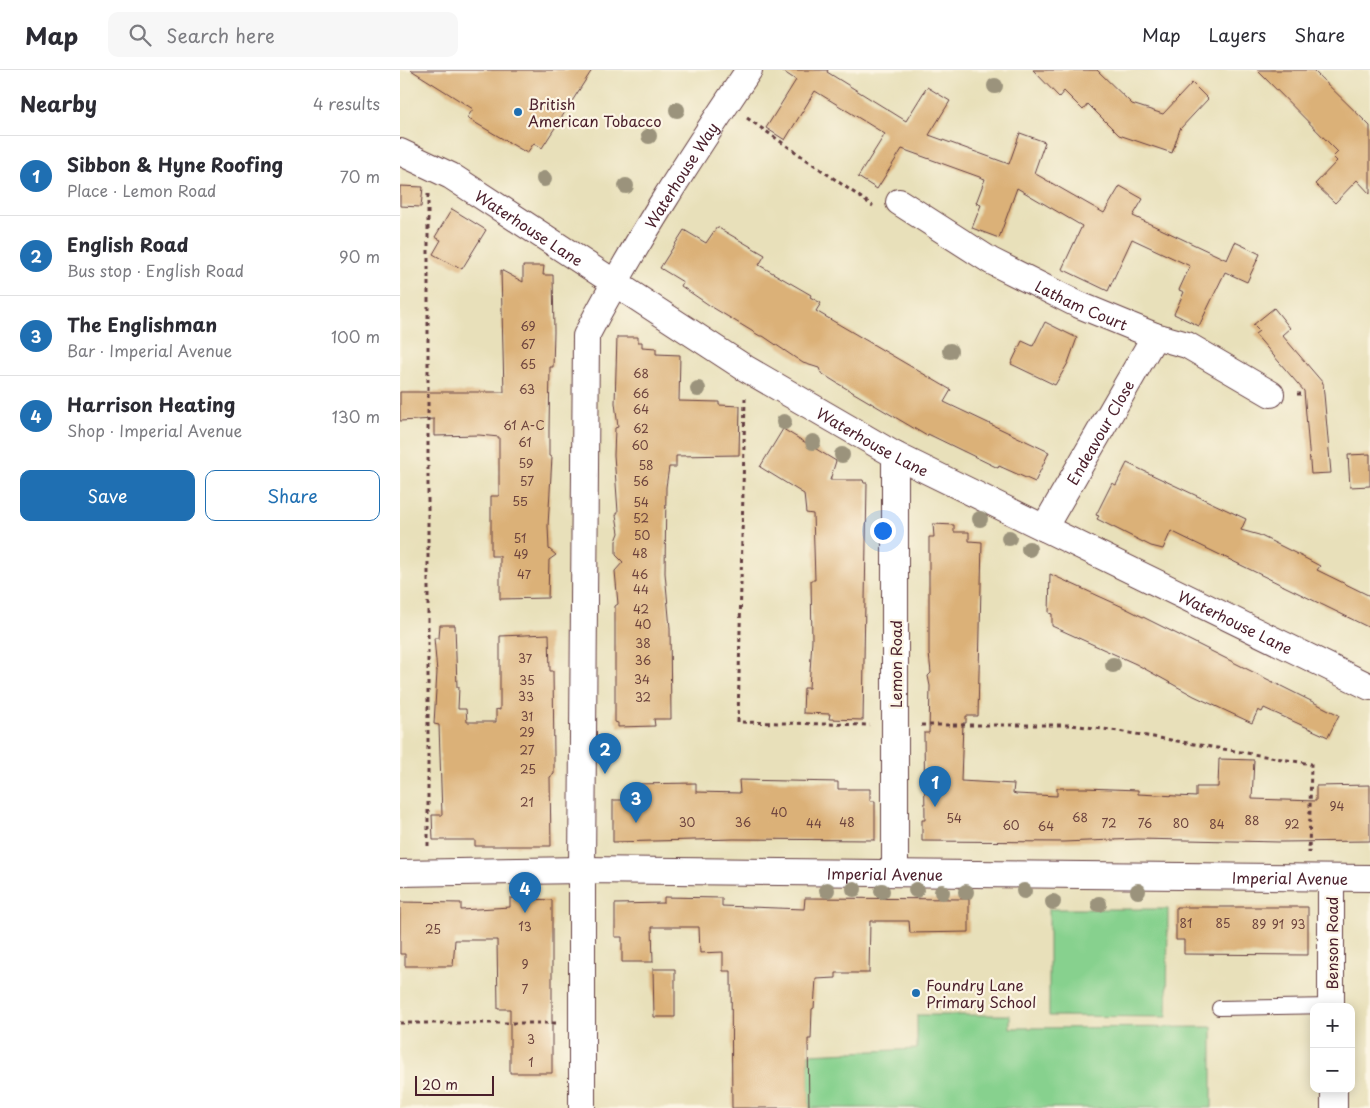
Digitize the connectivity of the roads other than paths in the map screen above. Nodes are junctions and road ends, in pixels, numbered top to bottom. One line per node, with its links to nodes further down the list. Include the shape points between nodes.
1 (749, 70): 4 (street, Waterhouse Way, via 692,155)
2 (400, 152): 4 (street, Waterhouse Lane, via 451,176)
3 (899, 202): 5 (street, Latham Court, via 991,261 1077,304)
4 (614, 283): 7 (street, Waterhouse Lane, via 746,368); 10 (street, Waterhouse Way, via 586,336)
5 (1155, 336): 6 (street, Latham Court, via 1187,345); 8 (street, Endeavour Close)
6 (1271, 394)
7 (895, 455): 8 (street, Waterhouse Lane); 12 (street, Lemon Road)
8 (1044, 528): 9 (street, Waterhouse Lane)
9 (1370, 687)
10 (582, 870): 11 (street, Imperial Avenue); 12 (street, Imperial Avenue); 19 (street, Waterhouse Way)
11 (400, 873)
12 (895, 873): 13 (street, Imperial Avenue)
13 (1320, 878): 14 (street, Imperial Avenue); 15 (street, Benson Road)
14 (1370, 878)
15 (1331, 1003)
16 (1310, 1006): 17 (lane)
17 (1219, 1008)
18 (1334, 1093): 20 (street)
19 (582, 1108)
20 (1334, 1108)

